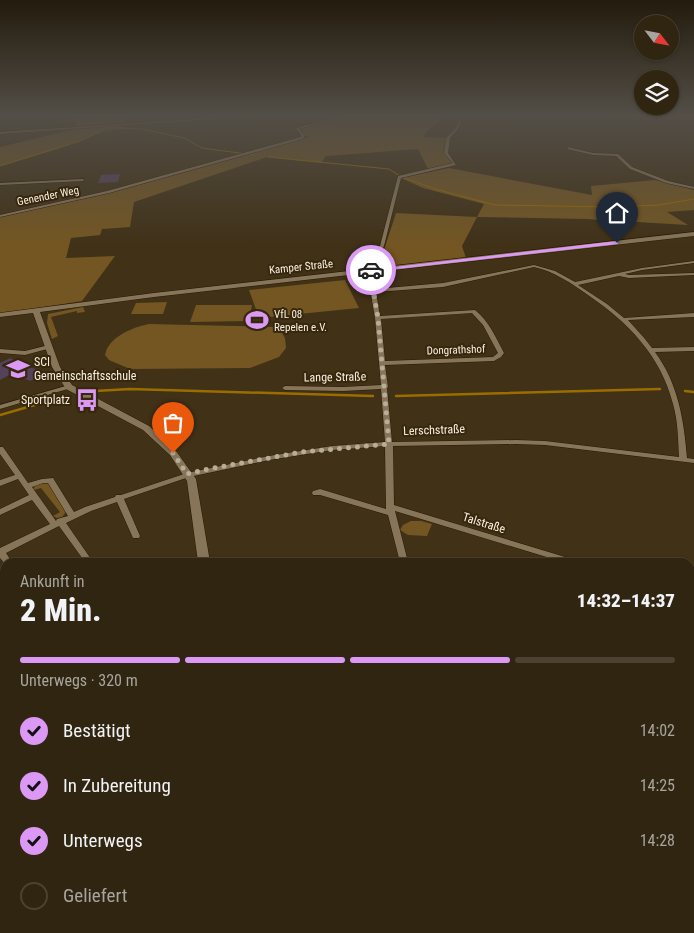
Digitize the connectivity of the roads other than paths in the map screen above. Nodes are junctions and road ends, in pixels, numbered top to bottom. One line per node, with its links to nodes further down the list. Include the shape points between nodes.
1 (225, 160): 7 (street, Genender Weg, via 92,197)
2 (451, 160): 11 (street, via 455,164 399,177 382,246 363,259)
3 (622, 160): 6 (street, via 631,168 666,182)
4 (83, 180): 5 (street)
5 (0, 184)
6 (694, 188)
7 (0, 216)
8 (694, 234): 11 (main road, Kamper Straße)
9 (694, 262): 10 (street)
10 (680, 264): 12 (street); 13 (street)
11 (366, 271): 15 (street); 16 (main road, Kamper Straße)
12 (618, 273): 13 (street, via 629,277); 14 (street)
13 (694, 273)
14 (574, 284): 15 (street, via 541,267 529,267 443,285); 20 (street)
15 (374, 291): 19 (street)
16 (36, 310): 17 (main road, Kamper Straße); 21 (main road)
17 (0, 315)
18 (694, 315): 20 (street)
19 (378, 318): 25 (street); 25 (street, Dongrathshof, via 473,311 501,353 494,359)
20 (625, 319): 23 (street)
21 (49, 347): 24 (street, via 25,352); 26 (main road, via 56,367)
22 (694, 349): 23 (street)
23 (652, 350): 32 (street, via 678,403)
24 (0, 352)
25 (383, 363): 27 (street)
26 (69, 387): 29 (street); 34 (main road, via 146,428 173,453)
27 (385, 387): 28 (street, Lange Straße); 30 (street)
28 (285, 388)
29 (0, 407)
30 (389, 444): 32 (street, Lerschstraße, via 545,443); 34 (street, Lerschstraße, via 302,452); 41 (street)
31 (1, 453): 35 (street)
32 (683, 459): 33 (street, Lerschstraße)
33 (694, 461)
34 (187, 474): 40 (street, Lerschstraße); 48 (main road, via 192,481)
35 (18, 476): 36 (street); 37 (street)
36 (0, 483)
37 (27, 486): 39 (street); 43 (street, via 50,480)
38 (316, 494): 41 (street, Talstraße, via 320,492)
39 (34, 496): 42 (street); 44 (street)
40 (120, 497): 43 (street, Lerschstraße); 45 (street)
41 (390, 510): 49 (street); 50 (street, Talstraße)
42 (0, 512)
43 (72, 516): 44 (street, Lerschstraße)
44 (57, 523): 46 (street, Lerschstraße); 47 (street)
45 (136, 536)
46 (0, 552)
47 (87, 558)
48 (203, 558)
49 (403, 558)
50 (558, 558)

